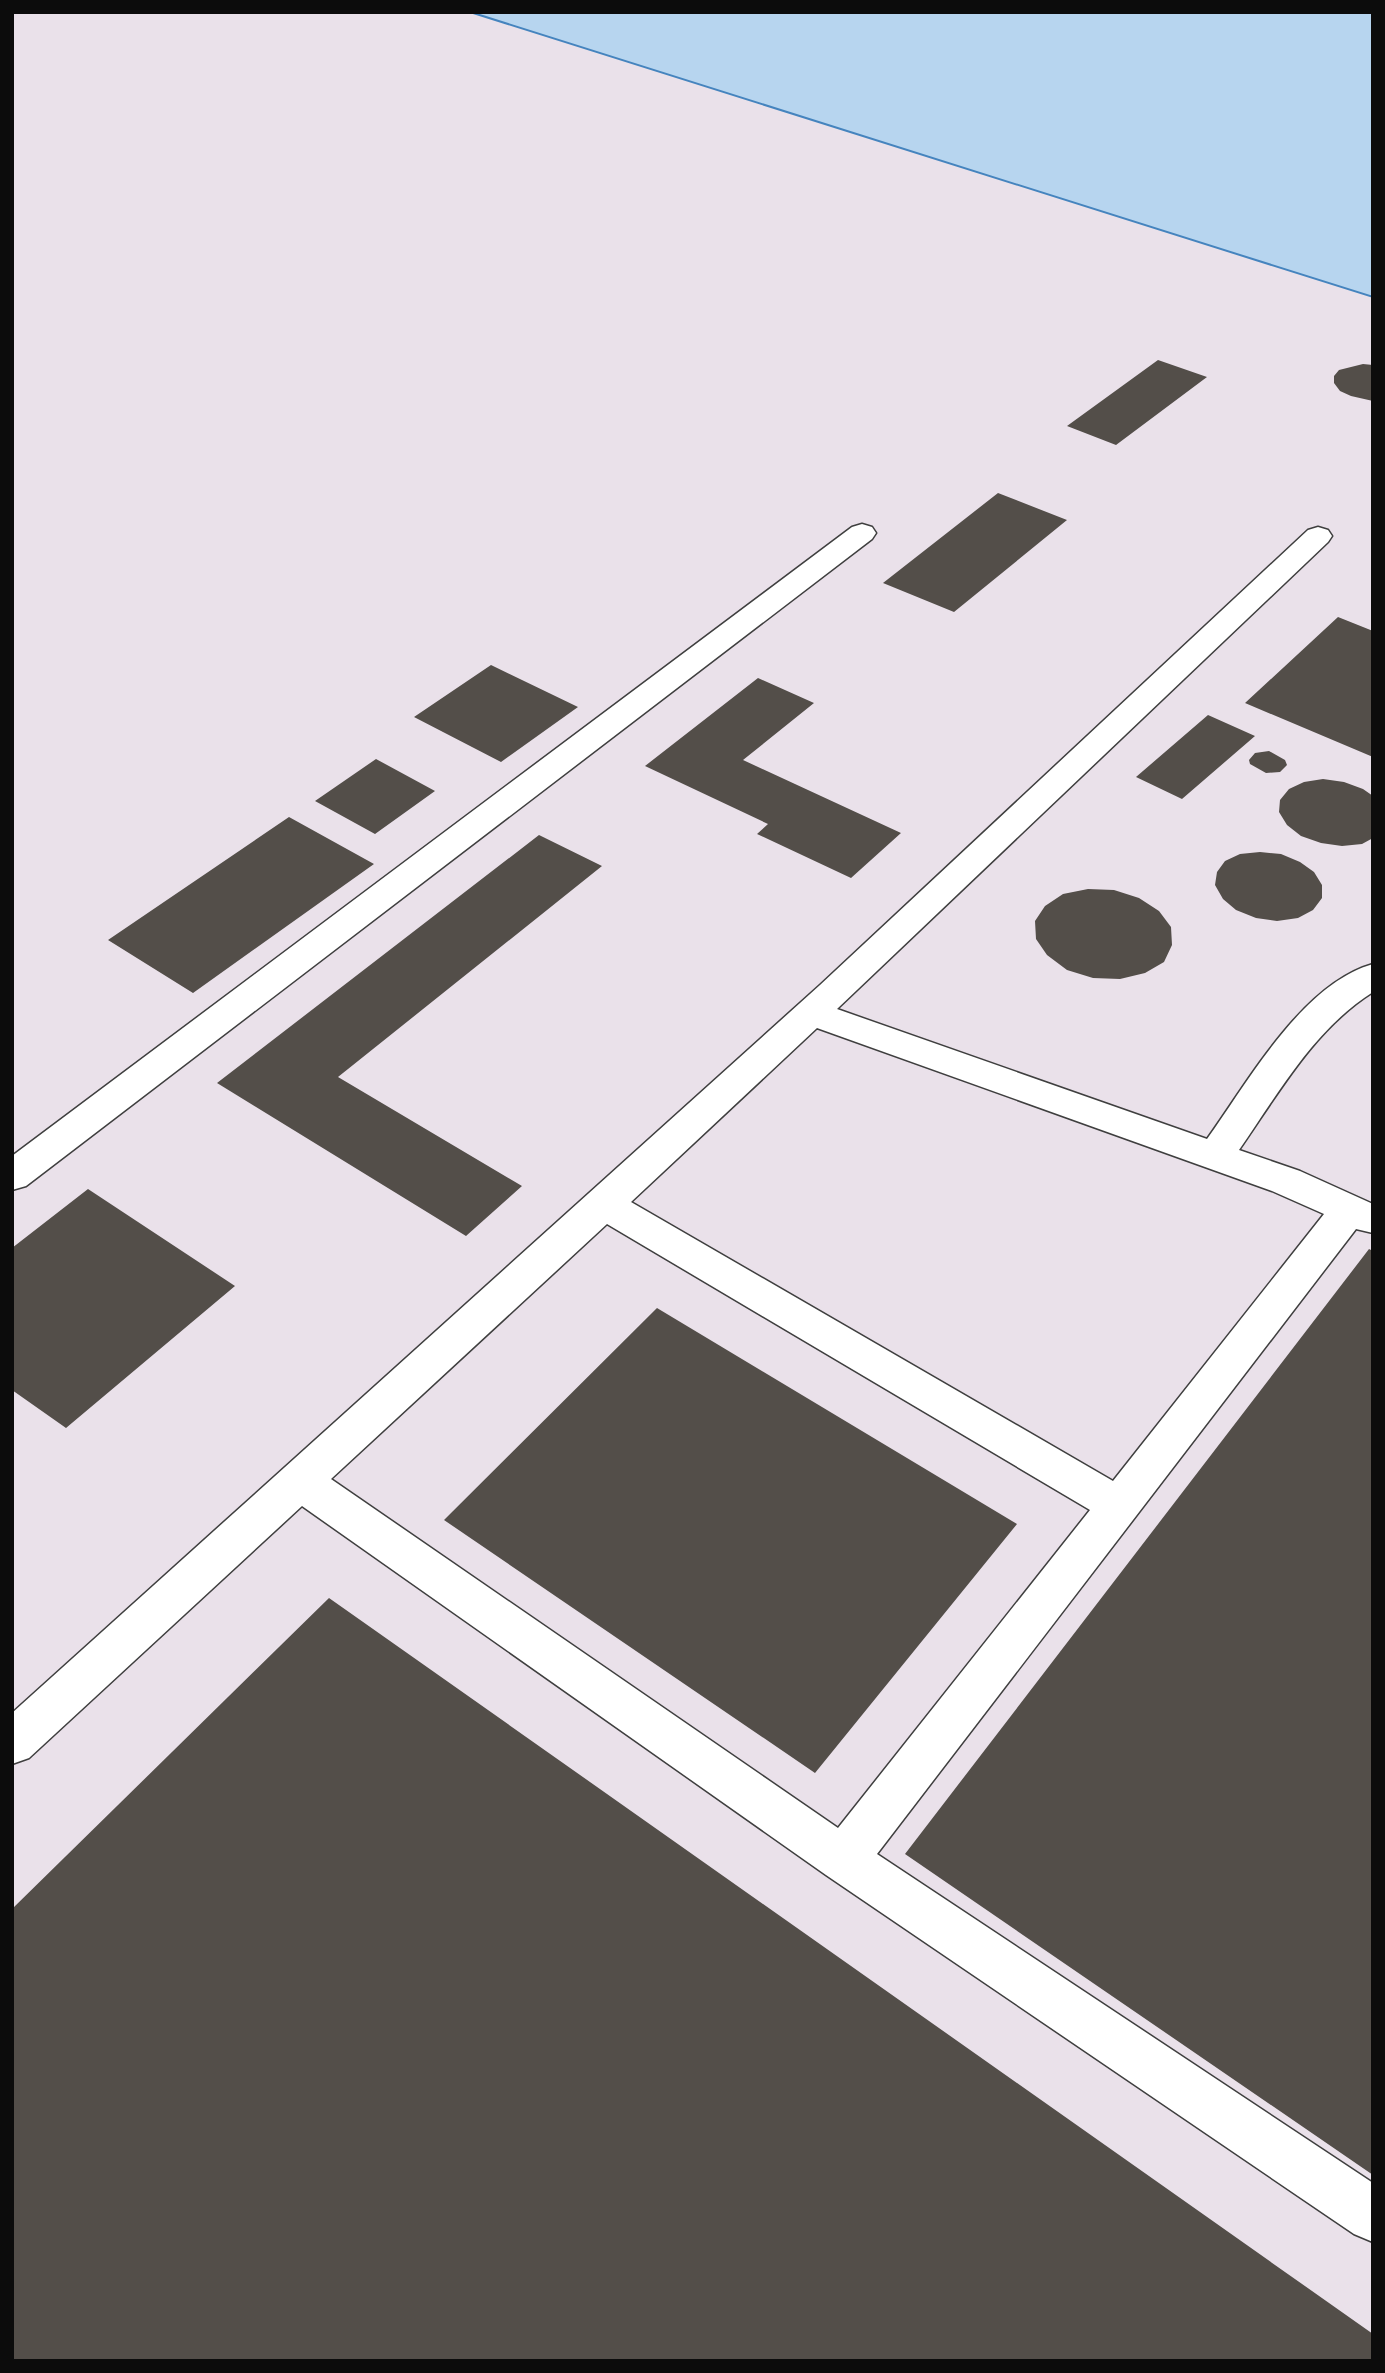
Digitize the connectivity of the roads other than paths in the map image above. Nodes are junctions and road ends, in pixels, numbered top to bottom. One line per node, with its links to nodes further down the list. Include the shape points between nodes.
1 (862, 534): 6 (lane)
2 (1318, 536): 4 (lane)
3 (1373, 976): 5 (lane, via 1354,986 1306,1031)
4 (811, 1013): 5 (lane); 7 (lane)
5 (1216, 1156): 8 (lane)
6 (12, 1176)
7 (604, 1204): 9 (lane); 10 (lane)
8 (1361, 1215): 10 (lane)
9 (300, 1481): 11 (lane); 12 (lane)
10 (1118, 1505): 12 (lane)
11 (12, 1743)
12 (843, 1859): 13 (lane)
13 (1373, 2215)

